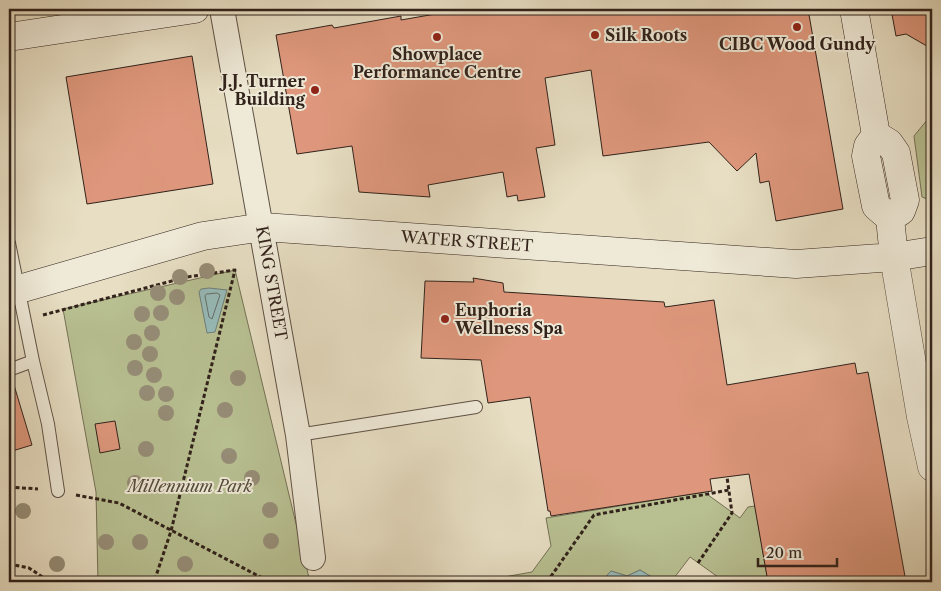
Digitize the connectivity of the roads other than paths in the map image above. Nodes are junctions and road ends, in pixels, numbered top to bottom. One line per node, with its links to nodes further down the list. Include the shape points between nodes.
1 (195, 9): 4 (main road)
2 (222, 9): 5 (street, KING STREET)
3 (854, 9): 8 (main road, via 876,135 889,143 896,153 904,200 901,211 890,218)
4 (9, 37)
5 (263, 227): 8 (main road, WATER STREET, via 796,264); 9 (main road, WATER STREET, via 203,236); 13 (street, KING STREET)
6 (9, 243): 9 (lane)
7 (932, 251): 8 (main road, WATER STREET)
8 (894, 257): 14 (main road)
9 (14, 291): 10 (lane)
10 (33, 361): 11 (lane); 15 (lane, via 48,424)
11 (9, 370)
12 (476, 407): 13 (lane)
13 (298, 435): 16 (street, KING STREET)
14 (932, 467)
15 (58, 491)
16 (313, 558)

